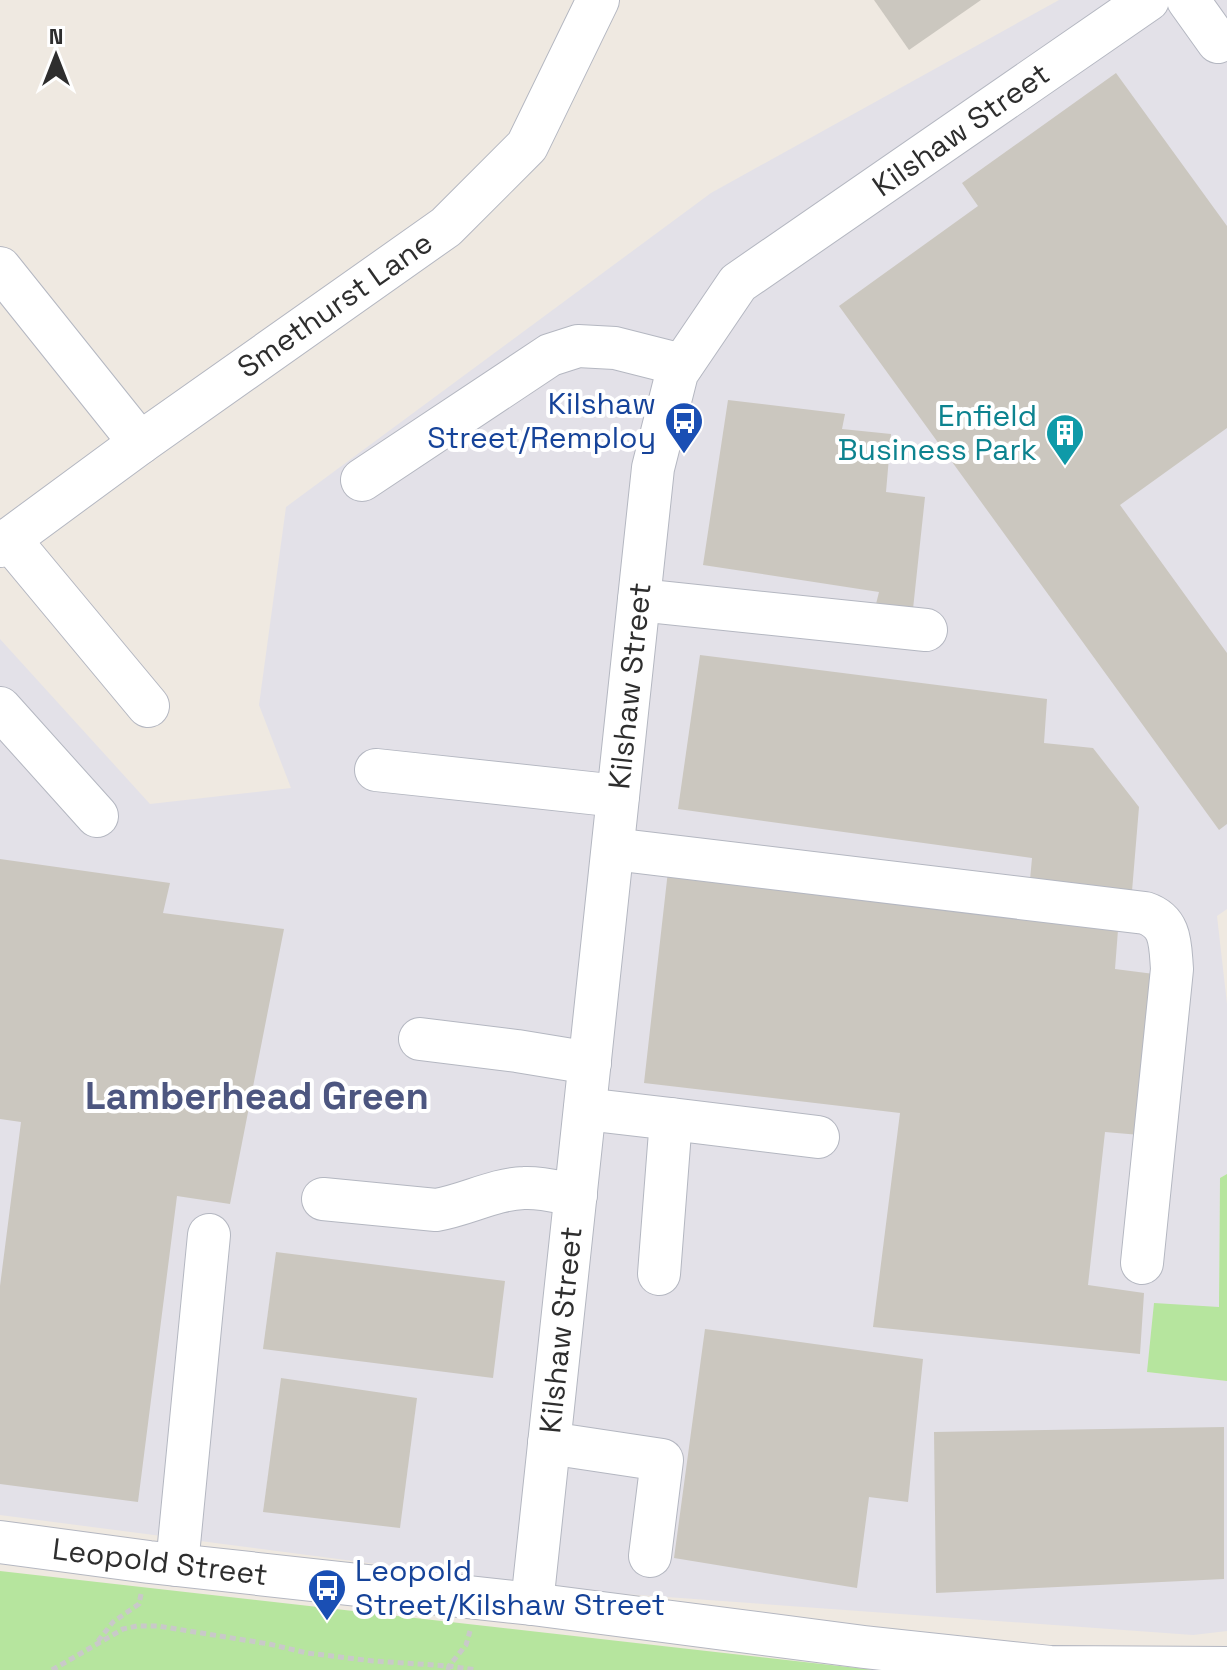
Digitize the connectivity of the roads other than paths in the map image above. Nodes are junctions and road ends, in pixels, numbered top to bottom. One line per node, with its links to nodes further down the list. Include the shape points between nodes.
1 (598, 0): 7 (street, Smethurst Lane, via 527,146 446,227)
2 (1148, 0): 6 (street, Kilshaw Street, via 738,283)
3 (1188, 0): 4 (street)
4 (1218, 42)
5 (0, 268): 7 (street)
6 (682, 365): 8 (street, via 615,348 578,346 550,355); 10 (street, Kilshaw Street, via 653,468)
7 (140, 443): 9 (street, Smethurst Lane)
8 (362, 480)
9 (4, 542): 12 (street)
10 (639, 600): 11 (street); 15 (street, Kilshaw Street)
11 (926, 630)
12 (148, 706)
13 (0, 708): 16 (street)
14 (376, 770): 15 (street)
15 (618, 796): 17 (street, Kilshaw Street)
16 (97, 816)
17 (613, 849): 19 (street, Kilshaw Street); 26 (street, via 1158,918 1169,940 1172,969)
18 (420, 1039): 19 (street)
19 (590, 1063): 20 (street, Kilshaw Street)
20 (585, 1109): 21 (street); 23 (street, Kilshaw Street)
21 (671, 1119): 22 (street); 27 (street)
22 (818, 1137)
23 (576, 1195): 24 (street, via 526,1188 436,1210); 28 (street, Kilshaw Street)
24 (323, 1199)
25 (209, 1235): 31 (street)
26 (1142, 1263)
27 (659, 1274)
28 (549, 1443): 30 (street, via 662,1460); 32 (street, Kilshaw Street)
29 (0, 1542): 31 (street, Leopold Street)
30 (650, 1556)
31 (163, 1564): 32 (street, Leopold Street)
32 (532, 1604): 33 (street, Leopold Street, via 1050,1667)
33 (1227, 1668)

